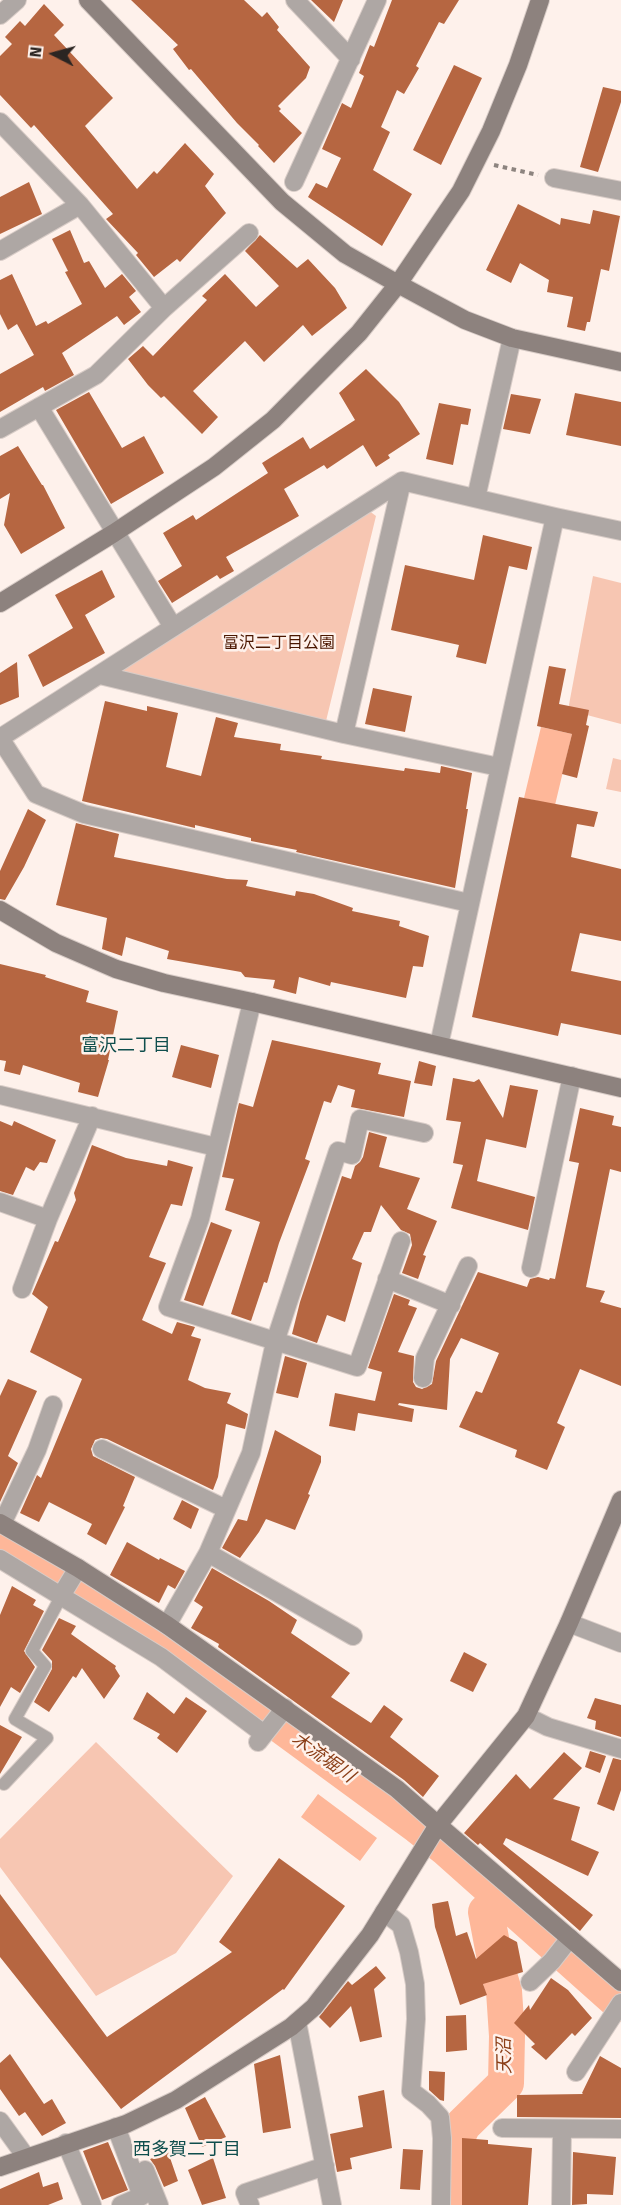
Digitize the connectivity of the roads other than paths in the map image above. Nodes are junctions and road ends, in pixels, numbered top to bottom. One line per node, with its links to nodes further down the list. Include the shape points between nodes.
1 (16, 0): 6 (street)
2 (88, 0): 15 (street, via 282,202 345,254)
3 (295, 0): 7 (street)
4 (377, 0): 7 (street)
5 (540, 0): 15 (street, via 492,131 462,191)
6 (0, 15)
7 (351, 59): 10 (street)
8 (0, 122): 12 (street)
9 (554, 178): 11 (street)
10 (294, 182)
11 (621, 191)
12 (80, 205): 14 (street); 16 (street)
13 (249, 233): 16 (street)
14 (0, 251)
15 (398, 284): 17 (street, via 465,320); 25 (street, via 359,333 273,420 214,467)
16 (164, 308): 19 (street, via 96,375)
17 (512, 338): 18 (street); 22 (street)
18 (621, 362)
19 (39, 407): 20 (street); 25 (street)
20 (0, 429)
21 (402, 481): 22 (street); 27 (street); 29 (street)
22 (476, 498): 23 (street)
23 (555, 518): 24 (street); 31 (street)
24 (621, 531)
25 (114, 533): 26 (street); 27 (street)
26 (0, 603)
27 (173, 627): 28 (street)
28 (100, 675): 29 (street); 30 (street)
29 (344, 734): 31 (street)
30 (0, 738): 32 (street, via 36,794 84,814)
31 (499, 767): 32 (street)
32 (469, 903): 35 (street)
33 (0, 910): 34 (street, via 56,943 116,969)
34 (252, 1002): 35 (street); 41 (street)
35 (439, 1045): 36 (street)
36 (572, 1076): 37 (street); 46 (street)
37 (621, 1088)
38 (0, 1095): 39 (street)
39 (92, 1116): 41 (street); 43 (street)
40 (424, 1133): 50 (street, via 360,1119 351,1155 338,1151)
41 (216, 1148): 50 (street, via 200,1219 168,1307)
42 (0, 1202): 43 (street)
43 (48, 1219): 48 (street)
44 (401, 1241): 47 (street)
45 (468, 1266): 49 (street)
46 (531, 1268)
47 (387, 1279): 49 (street); 50 (street, via 357,1367)
48 (22, 1289)
49 (451, 1305): 51 (street, via 425,1358)
50 (275, 1342): 55 (street, via 251,1453)
51 (423, 1378)
52 (53, 1406): 56 (street, via 37,1450)
53 (102, 1449): 55 (street)
54 (621, 1500): 60 (street)
55 (226, 1509): 57 (street)
56 (1, 1524): 59 (street)
57 (208, 1553): 61 (street); 62 (street)
58 (0, 1559): 59 (street)
59 (69, 1583): 61 (street); 64 (street, via 263,1736); 67 (lane, via 32,1651 45,1666 15,1719 47,1738)
60 (569, 1623): 63 (street); 65 (street)
61 (167, 1625): 64 (street)
62 (353, 1636)
63 (621, 1643)
64 (283, 1711): 68 (street, via 397,1789)
65 (526, 1716): 66 (street, via 548,1727); 68 (street)
66 (621, 1749)
67 (4, 1784)
68 (436, 1827): 69 (street); 70 (street)
69 (384, 1912): 74 (street, via 314,2007); 90 (street, via 401,1925 411,1963 416,2019 411,2091 440,2117)
70 (567, 1940): 71 (street); 72 (street)
71 (530, 1982)
72 (621, 1982)
73 (617, 2008): 75 (street)
74 (297, 2022): 77 (street, via 176,2100); 83 (street)
75 (576, 2072)
76 (0, 2121): 82 (street)
77 (121, 2125): 81 (street); 86 (street, via 142,2196); 87 (street)
78 (502, 2128): 79 (street)
79 (562, 2130): 80 (street); 91 (street)
80 (621, 2130)
81 (66, 2143): 82 (street); 85 (street)
82 (26, 2157): 84 (street)
83 (325, 2166): 88 (street, via 245,2193); 89 (street)
84 (0, 2167)
85 (92, 2205)
86 (122, 2205)
87 (159, 2205)
88 (249, 2205)
89 (332, 2205)
90 (441, 2205)
91 (561, 2205)

